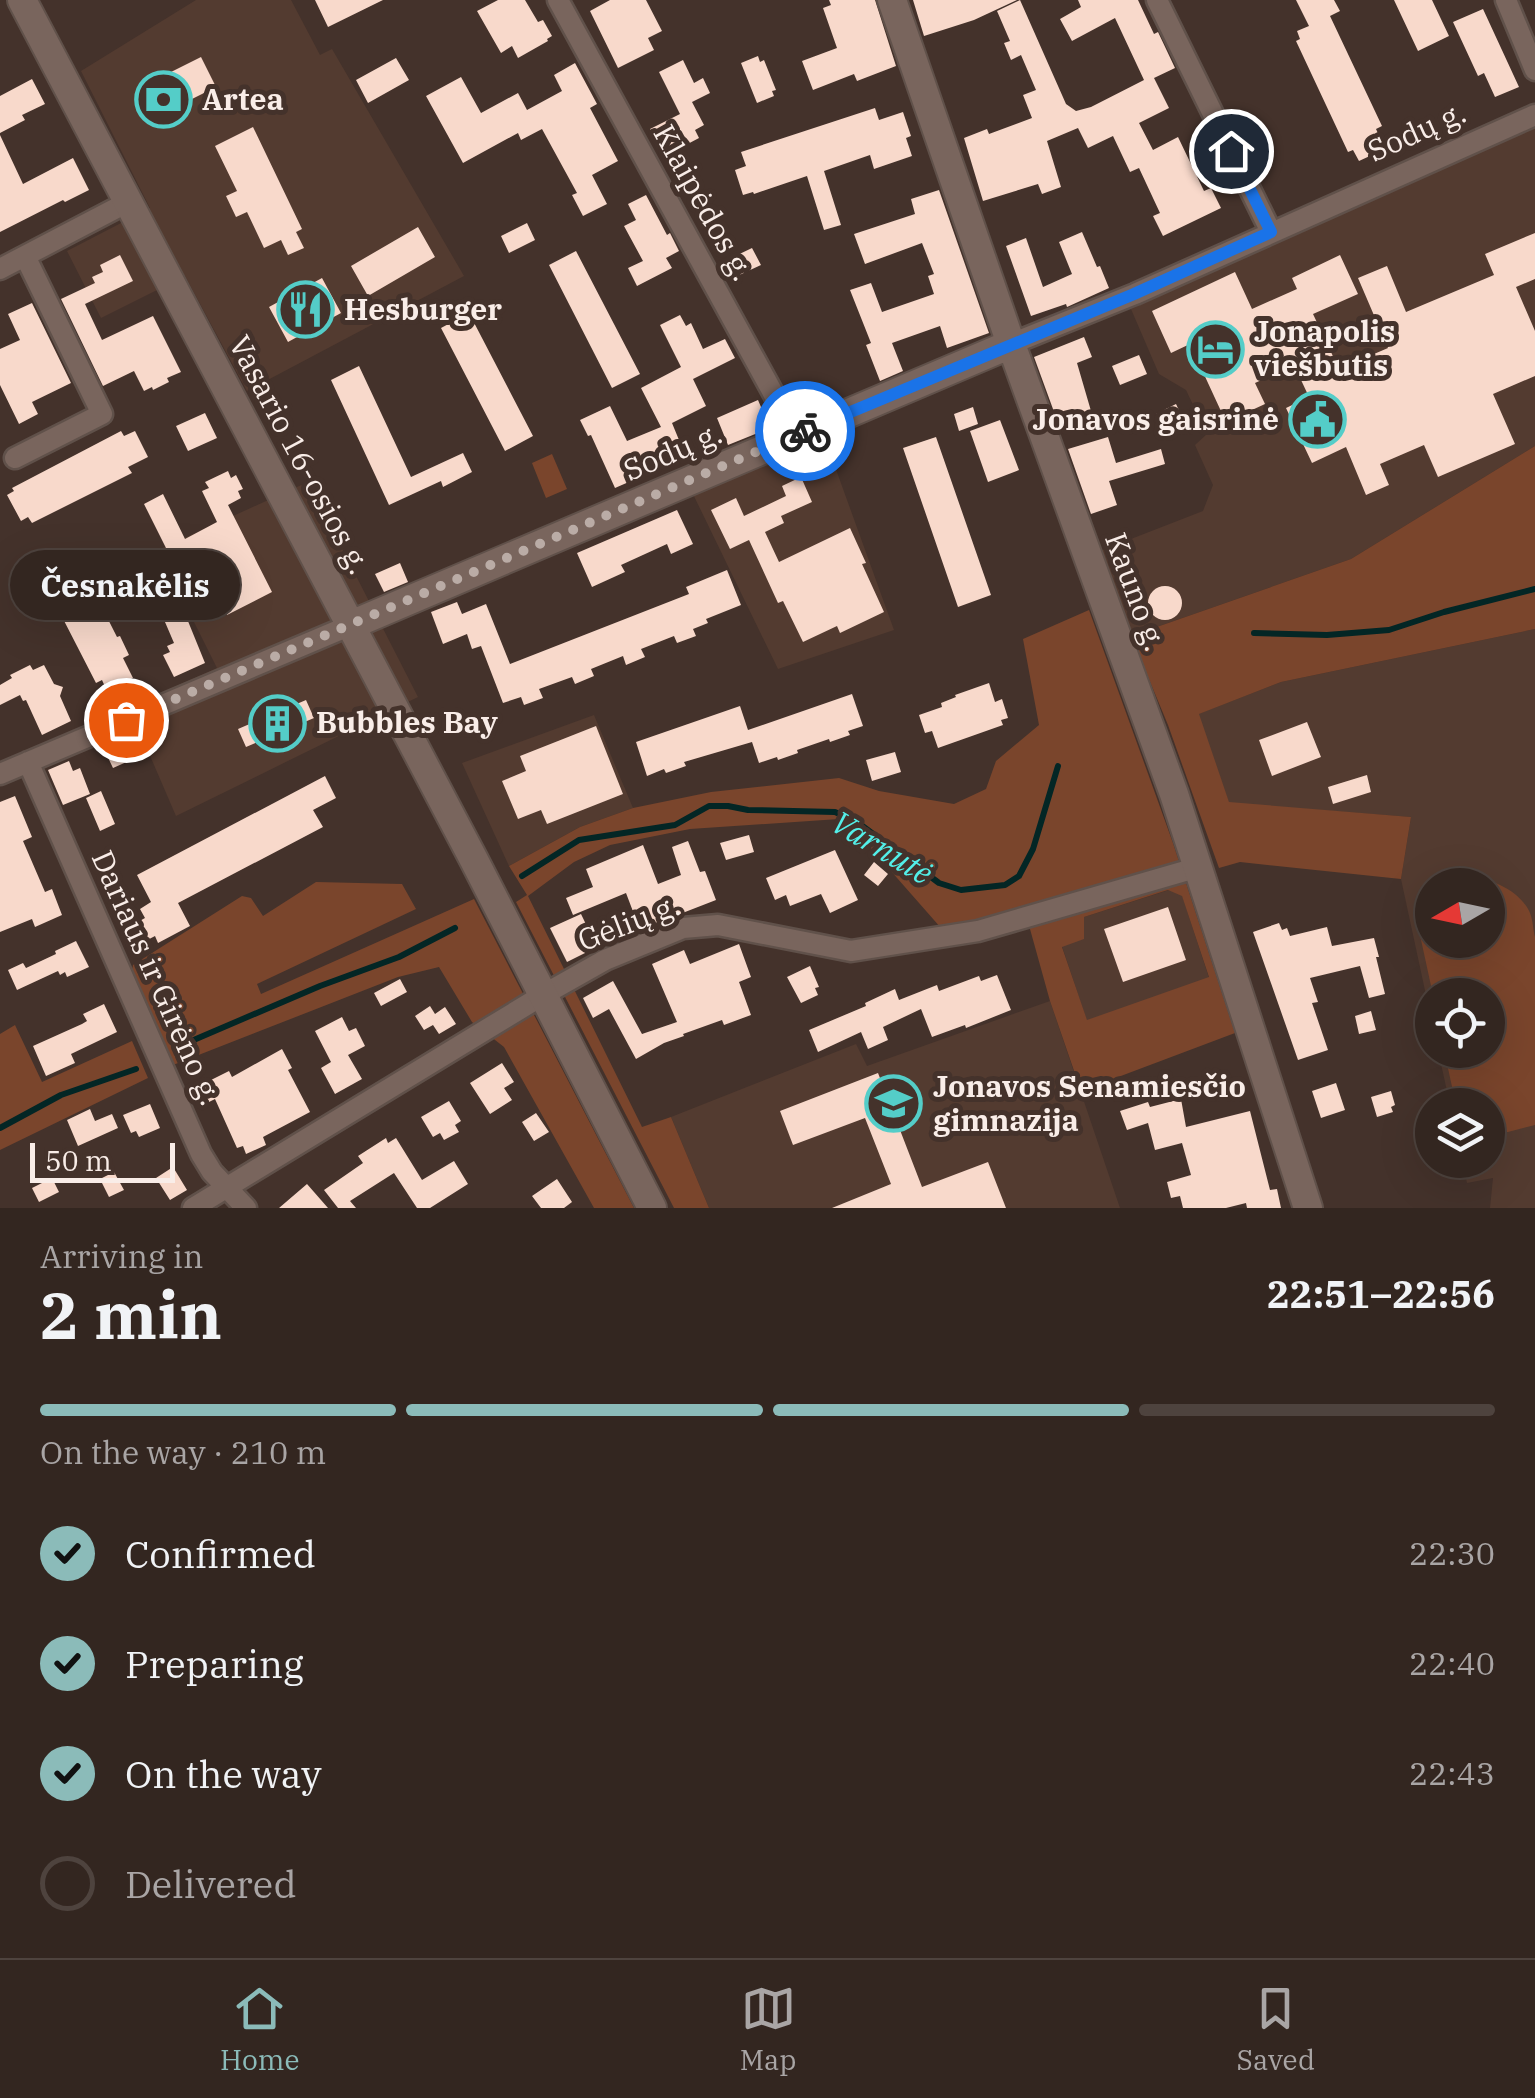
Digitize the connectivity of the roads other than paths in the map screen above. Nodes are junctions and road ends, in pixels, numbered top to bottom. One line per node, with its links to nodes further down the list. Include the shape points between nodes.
1 (22, 0): 8 (main road, Vasario 16-osios g.)
2 (558, 0): 13 (street, Klaipėdos g.)
3 (892, 0): 12 (main road, Kauno g.)
4 (1157, 0): 9 (street)
5 (1506, 0): 6 (street)
6 (1535, 70)
7 (1535, 115): 9 (street, Sodų g.)
8 (128, 202): 10 (street); 15 (main road, Vasario 16-osios g.)
9 (1271, 232): 12 (street, Sodų g.)
10 (25, 256): 11 (street); 14 (street, via 102,414)
11 (0, 269)
12 (1011, 344): 13 (main road, Sodų g.); 18 (main road, Kauno g.)
13 (796, 435): 15 (main road, Sodų g.)
14 (16, 458)
15 (351, 625): 16 (street, Sodų g.); 19 (main road, Vasario 16-osios g.)
16 (28, 762): 17 (street, Sodų g.); 20 (street, Dariaus ir Girėno g., via 201,1154)
17 (0, 774)
18 (1199, 868): 19 (street, Gėlių g., via 978,931 851,951 718,925 683,928); 24 (main road, Kauno g.)
19 (543, 994): 20 (street, Gėlių g.); 23 (main road, Vasario 16-osios g.)
20 (226, 1188): 21 (street, Gėlių g.); 22 (street, Dariaus ir Girėno g.)
21 (194, 1208)
22 (246, 1208)
23 (652, 1208)
24 (1308, 1208)

